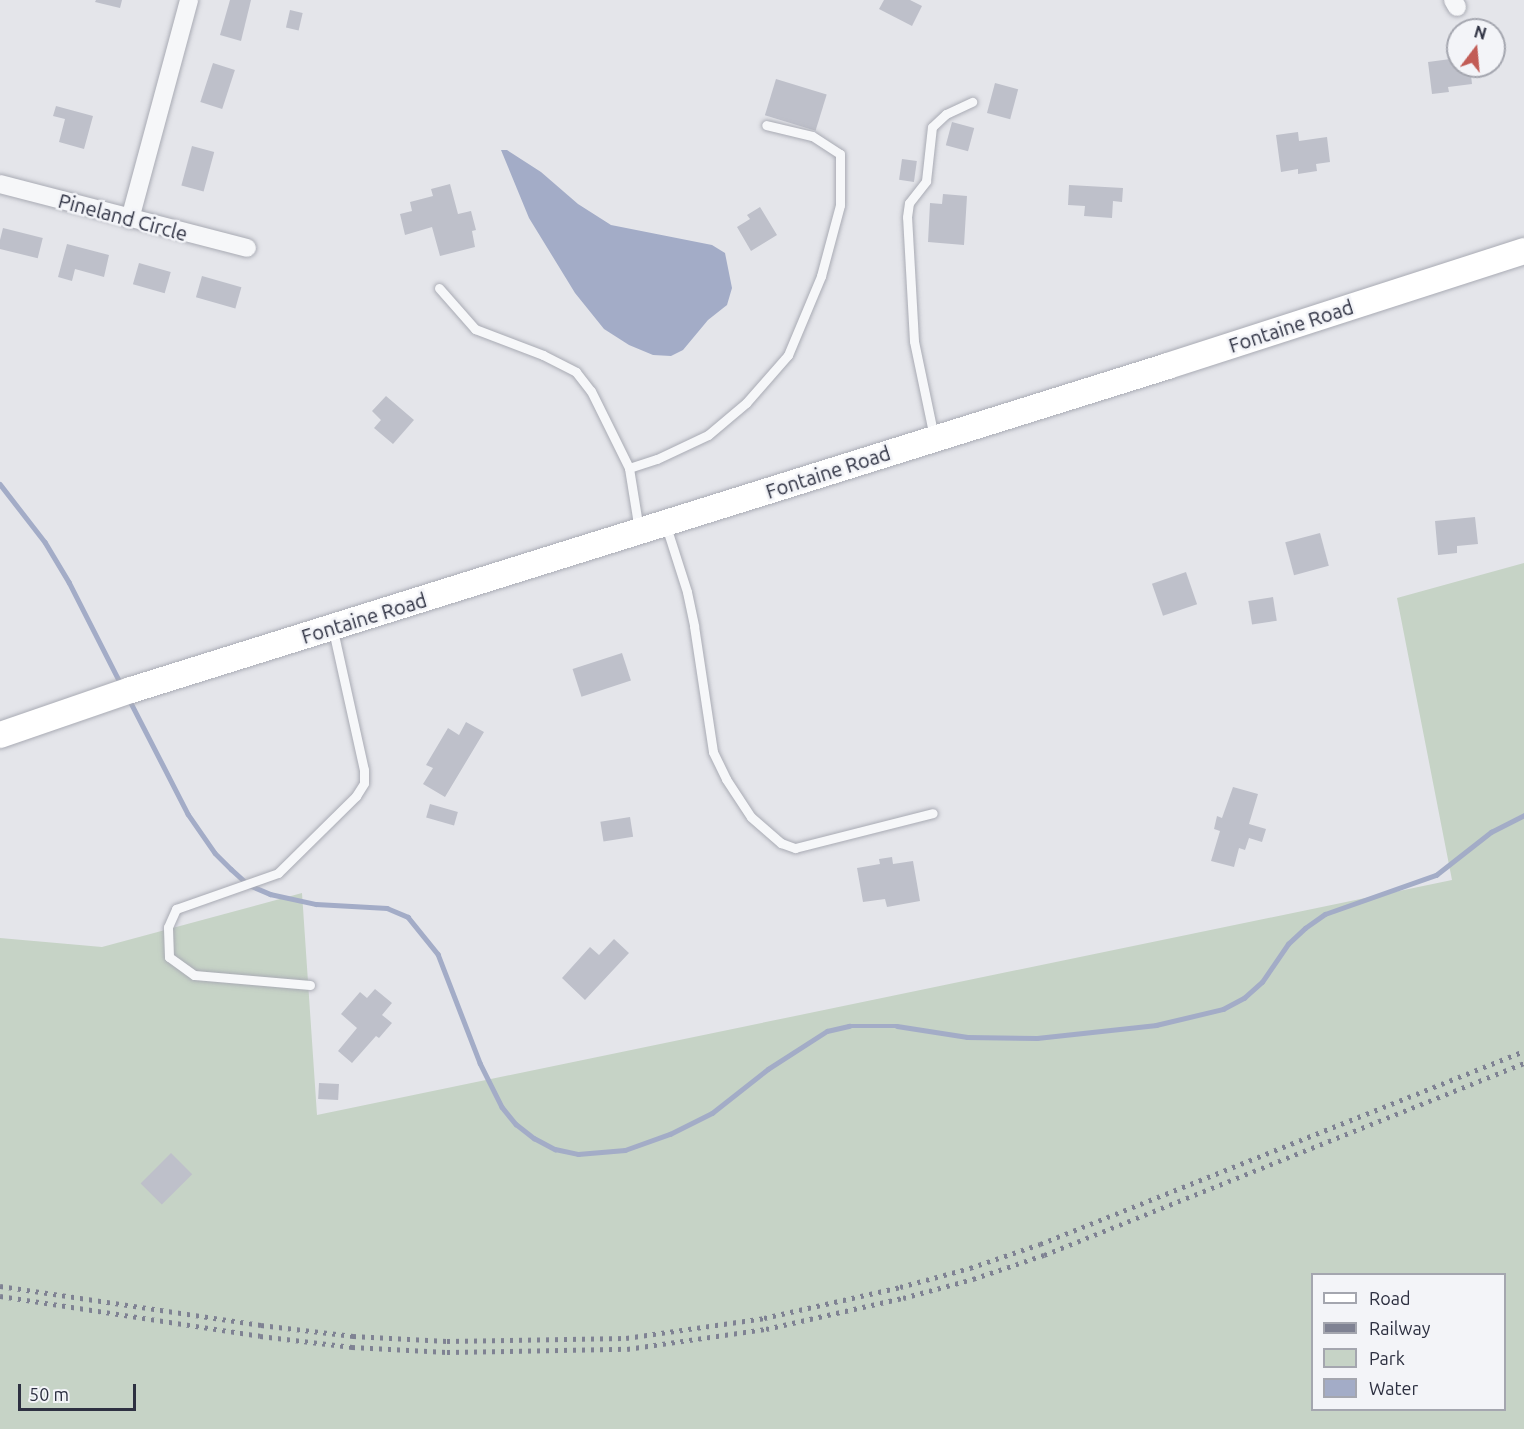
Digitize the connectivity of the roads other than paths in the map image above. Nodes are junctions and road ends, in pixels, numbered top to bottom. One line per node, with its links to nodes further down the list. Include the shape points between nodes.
1 (189, 0): 5 (street)
2 (972, 102): 9 (lane, via 946,114 932,127 926,182 909,203 907,217 914,341)
3 (766, 125): 10 (lane, via 812,136 840,154 840,205 817,286 788,355 746,403 708,435)
4 (0, 184): 5 (street, Pineland Circle)
5 (130, 219): 6 (street, Pineland Circle)
6 (247, 248)
7 (1524, 251): 9 (main road, Fontaine Road)
8 (439, 288): 10 (lane, via 475,329 576,372 591,391)
9 (934, 439): 11 (main road, Fontaine Road)
10 (629, 468): 12 (lane)
11 (666, 524): 12 (main road, Fontaine Road); 15 (lane, via 687,592 713,752 752,817 781,843 795,848)
12 (639, 532): 13 (main road, Fontaine Road)
13 (332, 627): 14 (main road, Fontaine Road); 16 (lane, via 364,770 364,783 357,796 278,873 176,909 168,927 169,957 194,975)
14 (0, 735)
15 (933, 813)
16 (310, 985)

